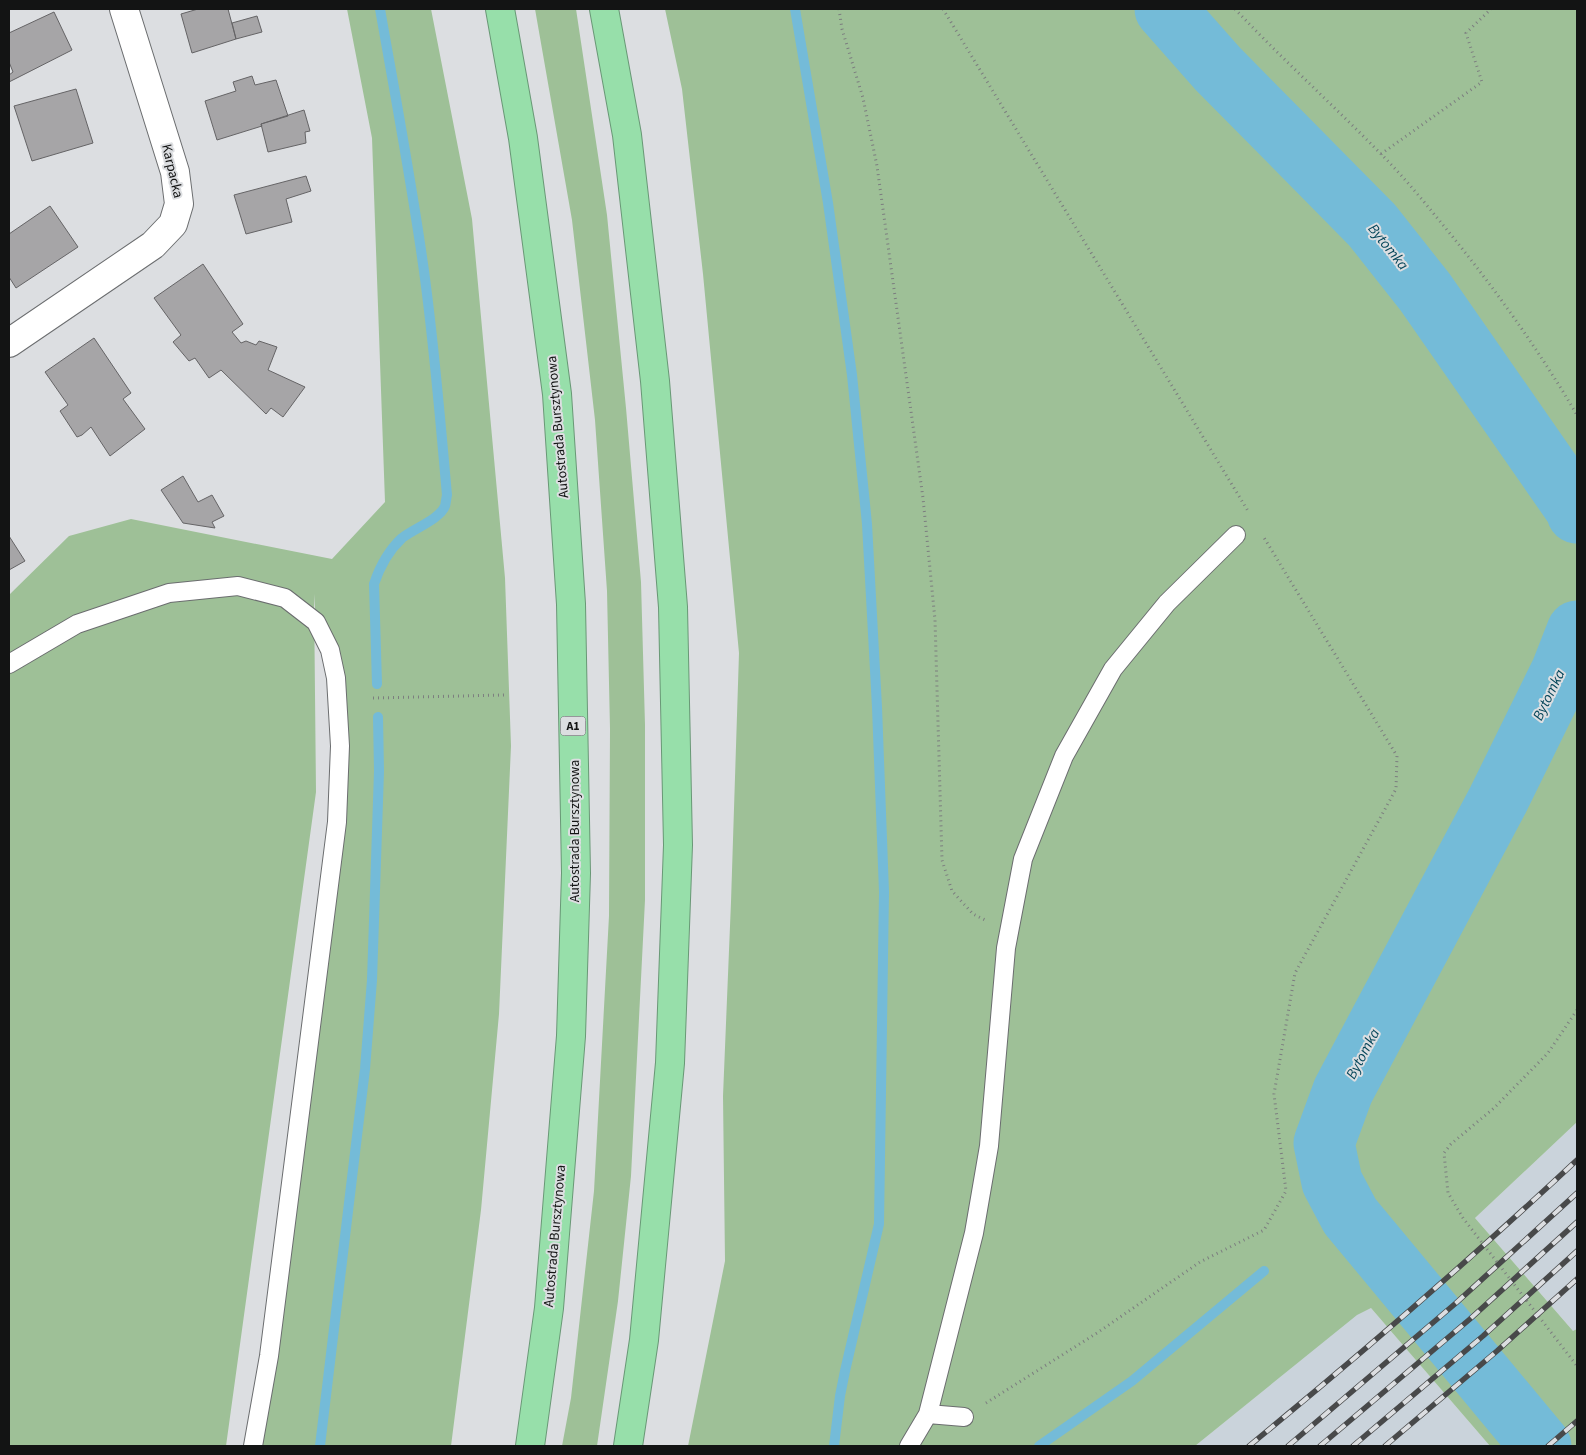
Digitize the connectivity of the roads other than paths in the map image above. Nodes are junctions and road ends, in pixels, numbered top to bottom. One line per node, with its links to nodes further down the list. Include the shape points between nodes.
1 (124, 9): 4 (street, Karpacka, via 175,172 179,204 173,224 153,245)
2 (500, 9): 10 (highway, Autostrada Bursztynowa / A1, via 523,138 557,394 571,604 576,864 571,1036 549,1308)
3 (604, 9): 11 (highway, via 628,135 656,381 673,608 677,835 670,1064 644,1340)
4 (9, 343)
5 (1236, 536): 7 (lane, via 1167,603 1114,669 1064,756 1023,859 1006,948 986,1165 974,1233)
6 (9, 664): 9 (lane, via 86,620 169,593 238,586 285,598 316,622 330,650 336,678 340,746 337,822 269,1356)
7 (928, 1414): 8 (lane); 12 (lane)
8 (964, 1417)
9 (253, 1446)
10 (530, 1446)
11 (628, 1446)
12 (909, 1446)

